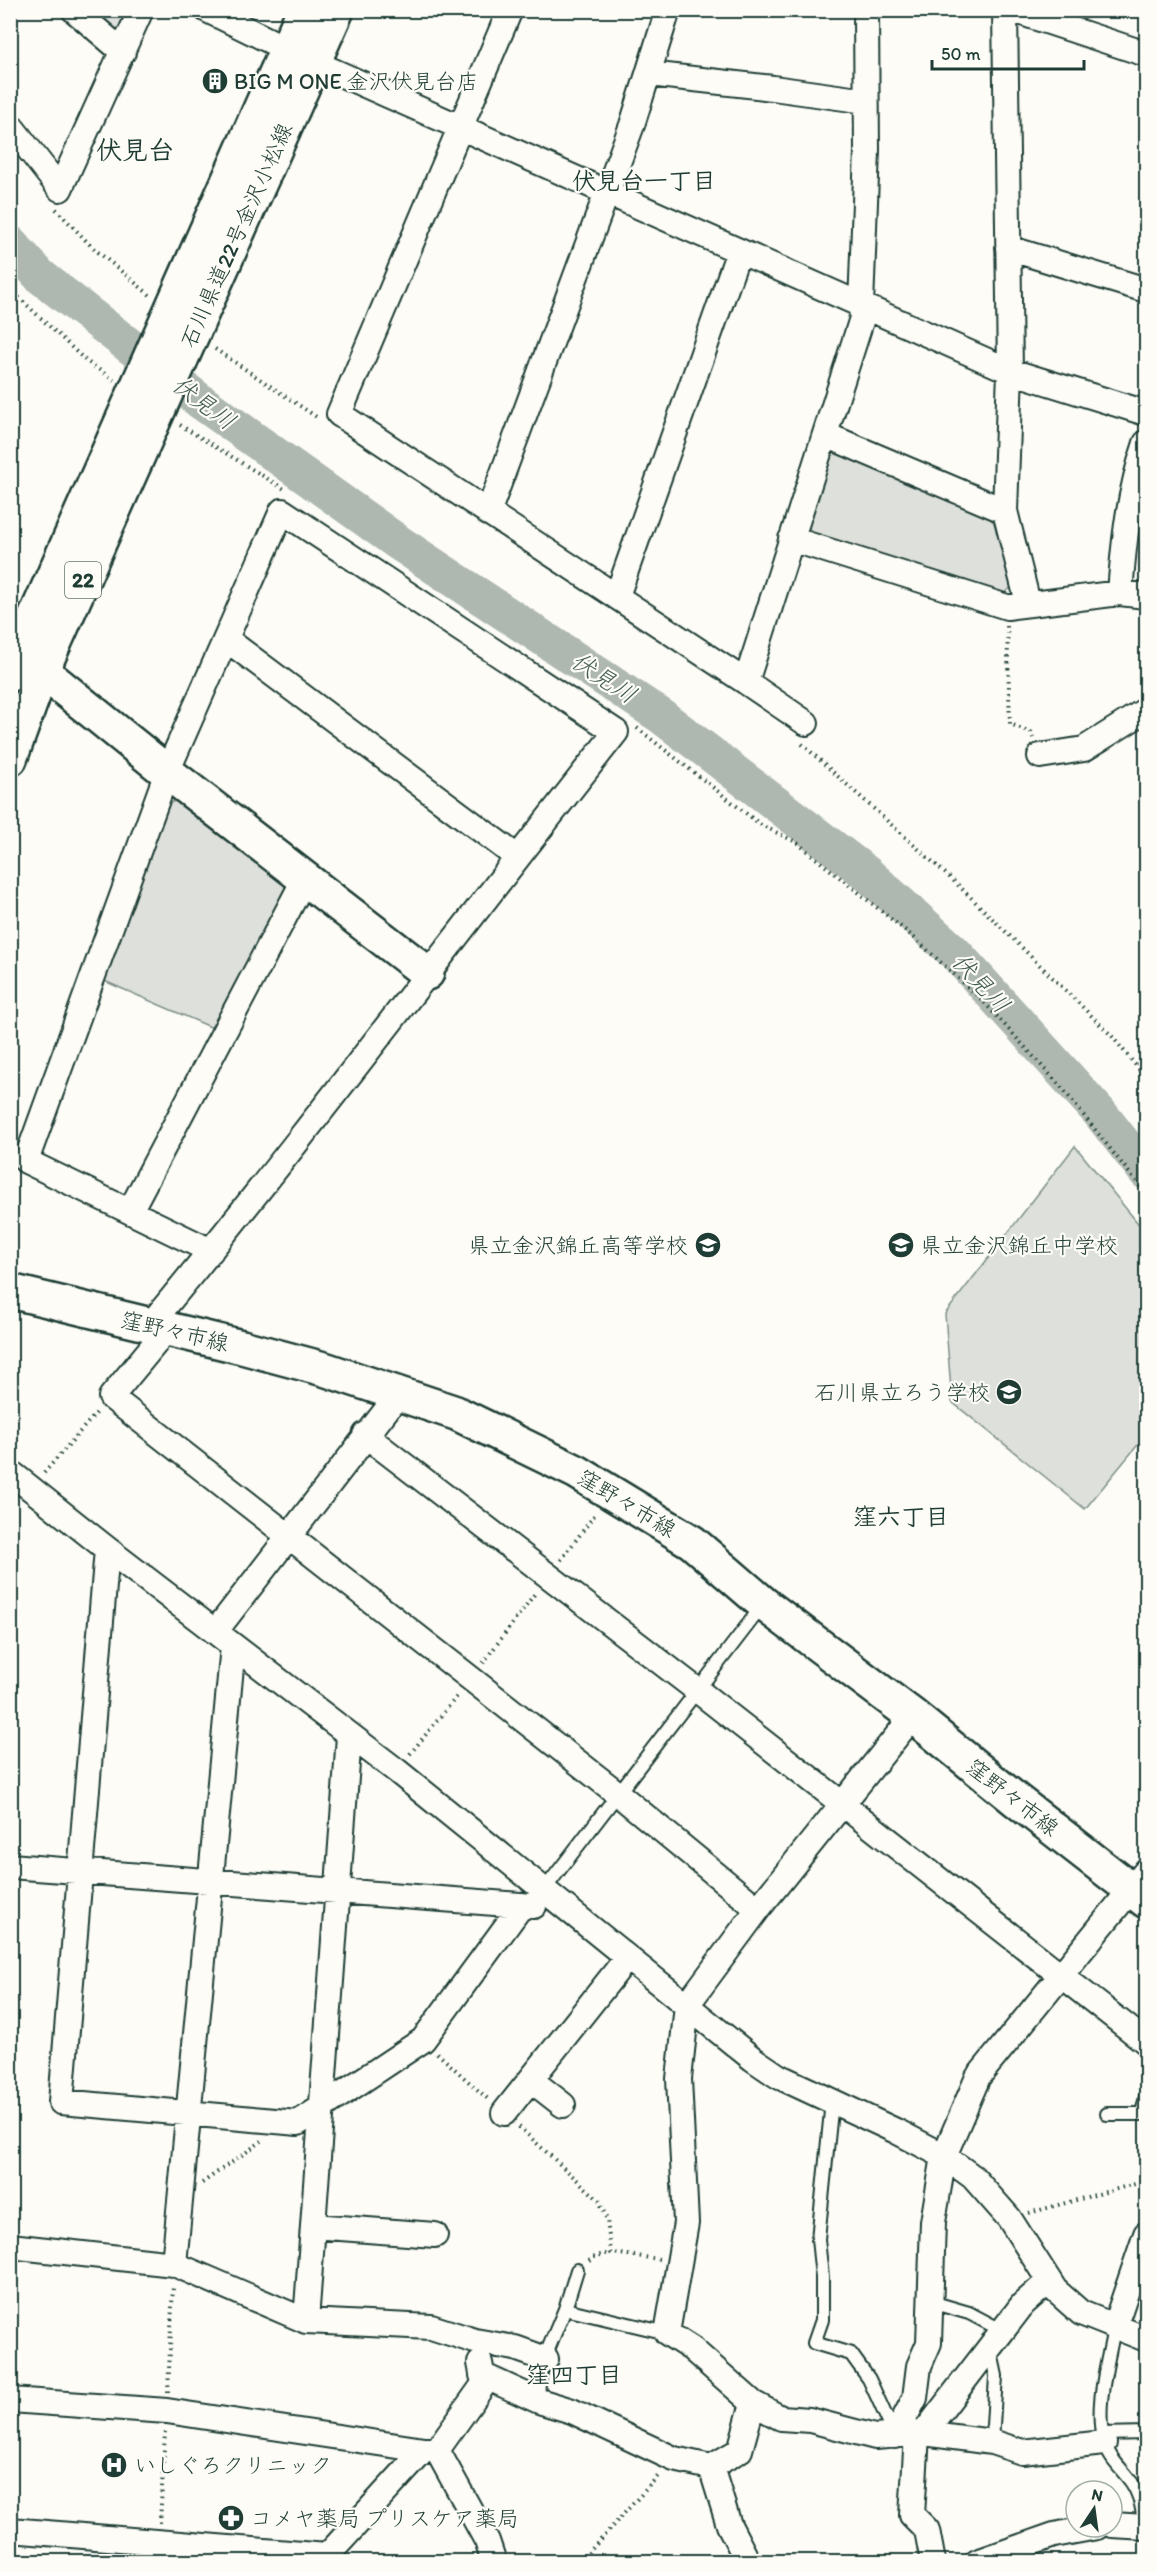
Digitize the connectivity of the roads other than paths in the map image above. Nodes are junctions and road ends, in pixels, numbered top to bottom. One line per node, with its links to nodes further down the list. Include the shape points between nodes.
1 (74, 10): 11 (street)
2 (141, 10): 11 (street)
3 (207, 10): 13 (street)
4 (304, 10): 13 (main road, 石川県道22号金沢小松線 / 22)
5 (337, 10): 13 (main road, 石川県道22号金沢小松線 / 22)
6 (510, 10): 17 (street)
7 (668, 10): 14 (street)
8 (866, 10): 15 (street)
9 (1005, 10): 19 (street)
10 (1013, 10): 12 (street)
11 (123, 52): 16 (street, via 60,189)
12 (1146, 54)
13 (301, 55): 17 (street); 35 (main road, 石川県道22号金沢小松線 / 22, via 148,398)
14 (649, 74): 15 (street); 18 (street)
15 (866, 101): 22 (street)
16 (10, 125)
17 (461, 126): 18 (street); 28 (street, via 339,414)
18 (607, 192): 20 (street); 28 (street)
19 (1008, 248): 21 (street); 23 (street)
20 (739, 251): 22 (street); 31 (street)
21 (1146, 290)
22 (861, 305): 23 (street); 25 (street, via 862,318)
23 (1010, 371): 24 (street); 27 (street)
24 (1146, 413)
25 (826, 435): 27 (street); 29 (street)
26 (1146, 443): 30 (street, via 1126,522)
27 (1005, 511): 33 (street)
28 (488, 513): 31 (street)
29 (791, 539): 33 (street); 36 (street)
30 (1120, 593): 32 (street); 33 (street)
31 (617, 596): 36 (street)
32 (1146, 596)
33 (1018, 605)
34 (226, 639): 41 (street); 42 (street); 42 (street, via 282,511 616,732)
35 (20, 666): 40 (main road, 石川県道22号金沢小松線 / 22); 41 (main road)
36 (746, 682): 38 (street)
37 (1146, 710): 39 (street, via 1084,749)
38 (803, 732)
39 (1040, 756)
40 (10, 759)
41 (167, 772): 43 (main road); 45 (street, via 26,1161)
42 (517, 857): 44 (street)
43 (305, 878): 44 (main road); 45 (street)
44 (427, 973): 46 (street)
45 (130, 1211): 46 (street)
46 (211, 1251): 48 (street)
47 (10, 1291): 48 (main road, 窪野々市線)
48 (159, 1327): 49 (main road, 窪野々市線, via 324,1369); 52 (street, via 111,1397)
49 (398, 1395): 50 (street); 54 (main road, 窪野々市線, via 456,1413 577,1472 692,1542)
50 (365, 1435): 52 (street); 56 (street)
51 (10, 1472): 53 (street)
52 (289, 1537): 55 (street); 59 (street)
53 (107, 1549): 55 (street); 62 (street)
54 (764, 1604): 56 (lane); 57 (main road, 窪野々市線)
55 (224, 1639): 58 (street); 63 (street)
56 (697, 1689): 59 (lane); 60 (street)
57 (913, 1716): 60 (street); 64 (main road, 窪野々市線, via 1016,1800)
58 (349, 1736): 65 (street); 66 (street)
59 (617, 1793): 65 (lane); 69 (street)
60 (841, 1804): 69 (street); 71 (street)
61 (10, 1866): 62 (street)
62 (80, 1872): 63 (street); 80 (street, via 61,2102)
63 (211, 1881): 66 (street); 80 (street)
64 (1142, 1887): 71 (street)
65 (544, 1890): 68 (street)
66 (337, 1892): 67 (street); 78 (street)
67 (522, 1905): 68 (street); 78 (street, via 423,2040)
68 (566, 1909): 70 (street)
69 (758, 1909): 72 (street)
70 (627, 1958): 72 (street); 74 (street)
71 (1061, 1975): 73 (street); 82 (street, via 978,2077)
72 (687, 2005): 76 (street, via 778,2076); 94 (street, via 679,2079 686,2223)
73 (1146, 2042)
74 (531, 2080): 77 (street); 79 (street)
75 (1146, 2096): 81 (lane, via 1142,2114)
76 (832, 2101): 82 (street); 104 (lane, via 818,2239 822,2320 814,2343 851,2354)
77 (563, 2105)
78 (321, 2109): 80 (street, via 298,2123); 83 (street)
79 (504, 2112)
80 (188, 2113): 87 (street)
81 (1107, 2114)
82 (944, 2156): 89 (street, via 973,2176 1009,2218); 90 (street, via 933,2222)
83 (313, 2226): 85 (street); 92 (street)
84 (1146, 2234): 93 (street)
85 (435, 2235)
86 (10, 2246): 87 (street)
87 (174, 2264): 92 (street)
88 (577, 2270): 91 (lane)
89 (1049, 2281): 93 (street, via 1081,2313); 96 (street, via 1023,2304)
90 (931, 2302): 96 (lane, via 969,2313); 104 (street, via 929,2343 919,2366)
91 (564, 2309): 94 (lane); 98 (lane)
92 (306, 2321): 97 (street, via 431,2327)
93 (1114, 2328): 95 (street); 105 (lane, via 1102,2403)
94 (667, 2333): 102 (street, via 692,2349)
95 (1146, 2339)
96 (997, 2340): 104 (street); 106 (lane)
97 (475, 2341): 98 (street, via 515,2348); 99 (street)
98 (546, 2359): 101 (lane, via 537,2390)
99 (482, 2375): 101 (street); 107 (street, via 484,2384)
100 (10, 2400): 107 (street, via 166,2411)
101 (538, 2401): 108 (street, via 572,2411 674,2458)
102 (753, 2403): 104 (street, via 781,2418 875,2437); 108 (street, via 740,2450)
103 (1146, 2433): 105 (lane)
104 (912, 2434): 106 (street); 118 (street, via 912,2515 927,2530)
105 (1104, 2439): 106 (street, via 1022,2452); 110 (lane, via 1117,2466 1133,2484 1143,2506)
106 (992, 2442)
107 (431, 2450): 115 (street); 116 (street, via 487,2541)
108 (711, 2467): 117 (street, via 729,2525)
109 (1124, 2526): 110 (street)
110 (1145, 2527)
111 (10, 2530): 113 (street)
112 (1064, 2533): 114 (street)
113 (177, 2553): 115 (street)
114 (1014, 2555): 119 (street)
115 (326, 2559)
116 (494, 2562)
117 (748, 2562)
118 (933, 2562)
119 (977, 2562)

